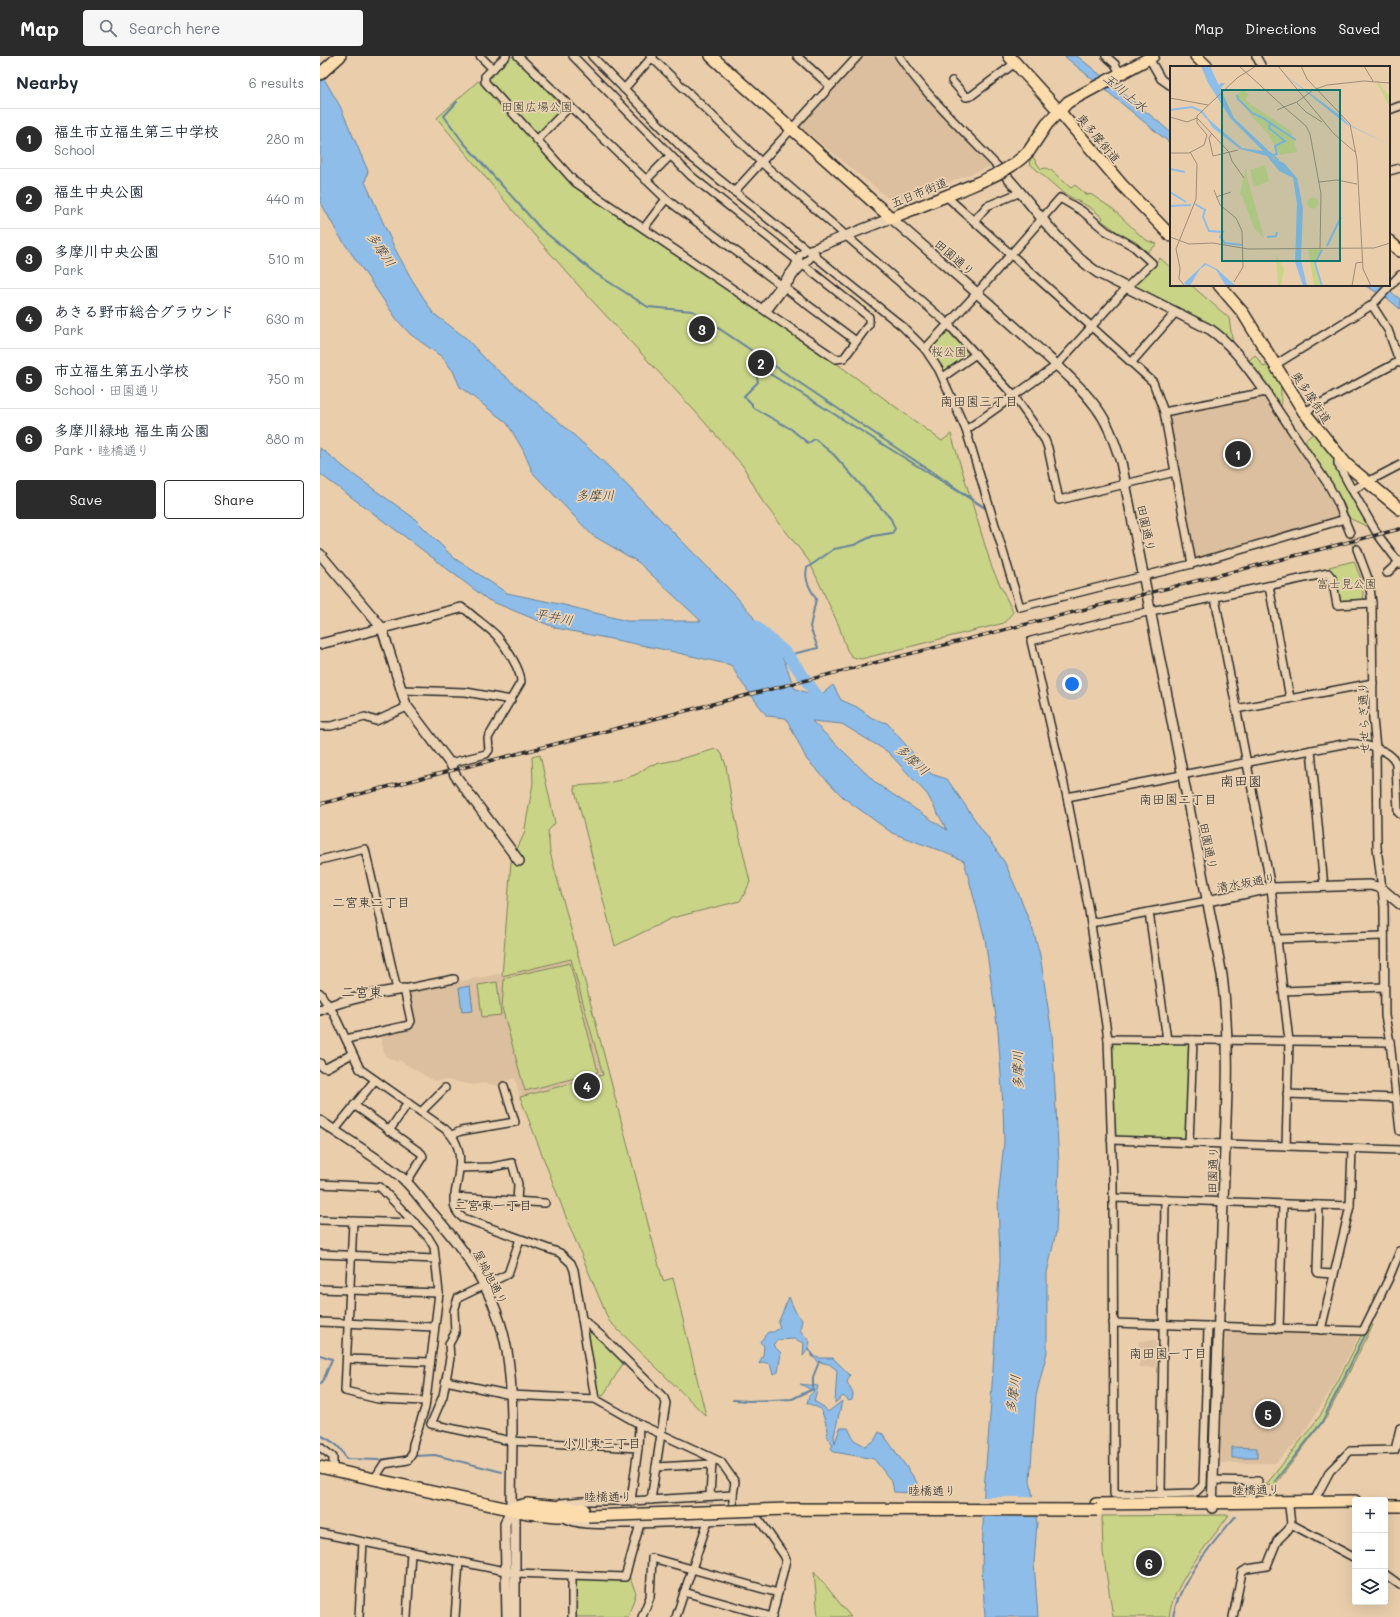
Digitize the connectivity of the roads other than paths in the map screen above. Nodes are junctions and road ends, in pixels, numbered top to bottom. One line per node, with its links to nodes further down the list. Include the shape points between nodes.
1 (340, 56): 21 (main road)
2 (480, 56): 19 (street)
3 (506, 56): 19 (street)
4 (518, 56): 26 (street)
5 (573, 56): 32 (street)
6 (592, 56): 25 (street)
7 (711, 56): 30 (main road, 五日市街道)
8 (797, 56): 24 (street)
9 (858, 56): 24 (street)
10 (899, 56): 34 (street, via 931,97)
11 (1106, 56): 20 (street)
12 (1196, 56): 17 (main road)
13 (1256, 56): 18 (street)
14 (652, 57): 25 (street); 33 (street)
15 (1151, 57): 20 (main road, 五日市街道); 23 (street, via 1161,79)
16 (1012, 59): 22 (street, via 971,96 966,97); 29 (main road, 奥多摩街道)
17 (1206, 66)
18 (1261, 66)
19 (493, 69): 31 (street, via 485,76 485,82)
20 (1120, 73): 29 (main road, 五日市街道, via 1068,102)
21 (320, 74)
22 (952, 80)
23 (1170, 85)
24 (830, 86): 30 (street)
25 (624, 89): 39 (street, via 690,156)
26 (570, 106): 31 (street); 38 (street)
27 (1400, 106): 28 (street)
28 (1390, 110)
29 (1059, 111): 41 (main road, 五日市街道, bridge, via 1019,161 1001,172); 48 (main road, 奥多摩街道, via 1122,185)
30 (792, 128): 33 (street); 43 (main road, 五日市街道)
31 (537, 140): 46 (street, via 575,182)
32 (670, 156): 38 (street); 55 (street, via 691,176)
33 (762, 163): 39 (street); 47 (street)
34 (998, 167)
35 (1400, 168): 36 (street)
36 (1390, 171)
37 (1007, 177): 40 (street)
38 (646, 180): 42 (street)
39 (734, 192): 51 (street)
40 (1020, 192): 44 (street); 45 (street, via 987,206)
41 (946, 196): 43 (main road, 五日市街道); 45 (street)
42 (666, 199): 46 (street); 58 (street)
43 (891, 218): 47 (street); 63 (street, 田園通り)
44 (1042, 218): 53 (street); 62 (street, via 1062,243 1083,262 1098,273); 62 (street, via 1060,198 1082,211 1106,231 1133,246 1152,263)
45 (974, 221): 53 (street)
46 (644, 228): 65 (street)
47 (847, 235): 50 (street); 67 (street)
48 (1170, 235)
49 (1390, 242): 52 (main road)
50 (820, 246): 51 (street); 54 (street)
51 (806, 250): 54 (street); 55 (street)
52 (1400, 251)
53 (1011, 254): 63 (street); 68 (street)
54 (813, 256): 56 (street); 70 (street, via 902,326)
55 (797, 260): 56 (street); 58 (street)
56 (803, 266): 58 (street); 69 (street, via 869,317 869,324)
57 (1400, 275): 60 (street)
58 (783, 286): 65 (street); 69 (street)
59 (1220, 286): 75 (main road, 奥多摩街道, via 1242,313)
60 (1390, 286)
61 (1390, 286): 64 (street)
62 (1127, 287): 66 (street); 68 (street)
63 (977, 293): 67 (street); 74 (street, 田園通り)
64 (1372, 304): 73 (street, via 1388,330); 75 (street)
65 (765, 309): 69 (street, via 839,360 844,358)
66 (1176, 312): 72 (street); 77 (street, via 1211,330 1227,342)
67 (948, 324): 70 (street); 71 (street)
68 (1092, 326): 72 (street); 74 (street)
69 (856, 341)
70 (925, 349): 76 (street)
71 (976, 354): 76 (street); 78 (street)
72 (1132, 362): 79 (street, via 1153,382)
73 (1400, 362): 80 (street)
74 (1057, 365): 78 (street); 86 (street, 田園通り, via 1096,407 1106,422 1121,462)
75 (1275, 365): 80 (main road, 奥多摩街道)
76 (943, 377): 81 (street)
77 (1266, 392): 79 (street); 89 (street, via 1329,486)
78 (1014, 396): 81 (street); 86 (street, via 1045,440 1059,500)
79 (1164, 412): 84 (street)
80 (1304, 412): 82 (main road, 奥多摩街道)
81 (966, 430): 96 (street, via 1020,607)
82 (1338, 455): 85 (main road, 奥多摩街道); 87 (street, via 1338,464)
83 (1400, 465): 85 (street)
84 (1175, 472): 86 (street); 94 (street)
85 (1368, 482): 87 (street); 88 (main road, 奥多摩街道)
86 (1125, 483): 96 (street, 田園通り)
87 (1352, 490): 93 (street, via 1378,535)
88 (1400, 509)
89 (1345, 519): 90 (street); 94 (street)
90 (1350, 532)
91 (1357, 549): 99 (street, せせらぎ通り, via 1369,581)
92 (320, 554): 102 (street)
93 (1400, 562): 95 (street)
94 (1192, 564): 96 (street)
95 (1387, 573)
96 (1144, 576): 101 (street, 田園通り)
97 (1269, 586): 98 (street); 99 (street, via 1328,573 1332,578 1337,605); 106 (street)
98 (1214, 598): 101 (street); 109 (street)
99 (1372, 603): 104 (street, せせらぎ通り)
100 (461, 608): 102 (street); 107 (street, via 497,636 513,661 522,682)
101 (1151, 611): 115 (street, 田園通り); 116 (street, via 1031,641)
102 (382, 628): 103 (street); 105 (street)
103 (320, 644)
104 (1373, 683): 106 (street); 111 (street, せせらぎ通り)
105 (401, 690): 107 (street, via 466,692); 108 (street)
106 (1290, 698): 109 (street)
107 (511, 700): 114 (street, via 488,738 489,750 486,754)
108 (407, 707): 110 (street, via 376,721 365,717 331,726); 114 (street)
109 (1236, 709): 113 (street)
110 (320, 726)
111 (1376, 748): 112 (street, via 1349,743); 117 (street, via 1396,761); 122 (street, せせらぎ通り, via 1377,847)
112 (1311, 750): 113 (street); 120 (street)
113 (1246, 762): 115 (street); 121 (street)
114 (450, 763): 119 (street, via 455,775)
115 (1183, 775): 116 (street); 123 (street, 田園通り)
116 (1067, 797): 126 (street)
117 (1400, 814)
118 (320, 860): 131 (street, via 365,850)
119 (519, 861)
120 (1324, 886): 121 (street, 清水坂通り); 122 (street, 清水坂通り, via 1370,885)
121 (1271, 888): 123 (street, 清水坂通り); 128 (street)
122 (1382, 888): 124 (street); 127 (street, せせらぎ通り)
123 (1207, 901): 125 (street, 清水坂通り); 140 (street, 田園通り, via 1222,975)
124 (1400, 904)
125 (1148, 912): 126 (street, 清水坂通り); 138 (street)
126 (1091, 923): 137 (street)
127 (1384, 936): 128 (street); 130 (street, せせらぎ通り)
128 (1277, 939): 132 (street)
129 (454, 979): 131 (street)
130 (1384, 987): 132 (street); 142 (street, せせらぎ通り, via 1385,1016)
131 (400, 989): 134 (street); 136 (street, via 412,1021 409,1025)
132 (1283, 991): 141 (street)
133 (320, 993): 134 (street)
134 (329, 1005): 135 (street); 136 (street)
135 (320, 1010)
136 (346, 1039): 143 (street)
137 (1108, 1040): 138 (street); 158 (street)
138 (1167, 1040): 139 (street)
139 (1192, 1040): 140 (street); 159 (street)
140 (1228, 1040): 141 (street); 160 (street, 田園通り)
141 (1289, 1041): 142 (street); 148 (street)
142 (1390, 1042): 149 (street, せせらぎ通り)
143 (352, 1054): 144 (street, via 326,1068); 145 (street, via 360,1069)
144 (320, 1063)
145 (375, 1080): 150 (street); 151 (street)
146 (504, 1086): 157 (street, via 515,1122 461,1131)
147 (445, 1088): 152 (street)
148 (1288, 1094): 149 (street); 161 (street)
149 (1397, 1098): 156 (street, せせらぎ通り)
150 (408, 1103): 152 (street); 155 (street)
151 (354, 1105): 154 (street); 155 (street)
152 (421, 1112): 157 (street)
153 (320, 1121): 154 (street, 屋城旭通り)
154 (334, 1131): 165 (street, 屋城旭通り)
155 (389, 1131): 165 (street, via 423,1156)
156 (1400, 1131)
157 (452, 1135): 164 (street, via 460,1149)
158 (1111, 1140): 159 (street); 168 (street)
159 (1189, 1143): 160 (street)
160 (1225, 1144): 161 (street); 171 (street, 田園通り)
161 (1286, 1146): 162 (street)
162 (1352, 1148): 163 (street); 175 (street)
163 (1400, 1150)
164 (459, 1168): 167 (street); 170 (street, via 492,1168 512,1163 518,1184)
165 (406, 1183): 185 (street, 屋城旭通り, via 458,1242)
166 (320, 1184): 178 (street, via 380,1187)
167 (454, 1198): 170 (street); 179 (street, via 455,1208 461,1216)
168 (1113, 1198): 169 (street); 191 (street)
169 (1165, 1199): 171 (street); 193 (street)
170 (518, 1202): 172 (street)
171 (1223, 1202): 173 (street); 196 (street, 田園通り)
172 (545, 1204)
173 (1283, 1204): 174 (street); 197 (street)
174 (1319, 1205): 175 (street); 184 (street, via 1318,1274)
175 (1350, 1206): 184 (street)
176 (320, 1220): 177 (street)
177 (353, 1222): 178 (street); 182 (street)
178 (415, 1223): 183 (street, via 434,1247)
179 (520, 1239): 185 (street, via 508,1274); 189 (street, via 560,1253 571,1263)
180 (1400, 1251): 198 (street, via 1363,1331)
181 (320, 1254): 182 (street)
182 (351, 1255): 183 (street); 187 (street)
183 (435, 1259): 188 (street)
184 (1334, 1274): 198 (street)
185 (484, 1285): 201 (street, via 458,1298 454,1310 455,1333 449,1344 450,1358); 202 (street, 屋城旭通り, via 504,1337)
186 (320, 1289): 187 (street)
187 (350, 1290): 188 (street); 192 (street)
188 (439, 1293): 194 (street)
189 (582, 1319): 203 (street); 207 (street, via 664,1398 666,1403)
190 (320, 1322): 192 (street)
191 (1113, 1323): 193 (street); 217 (street, via 1114,1494)
192 (348, 1324): 194 (street); 199 (street)
193 (1164, 1325): 195 (street); 217 (street)
194 (434, 1327): 200 (street)
195 (1208, 1327): 196 (street); 217 (street, via 1203,1485 1193,1493)
196 (1219, 1327): 197 (street); 216 (street, 田園通り)
197 (1279, 1329): 198 (street)
198 (1321, 1330)
199 (347, 1359): 200 (street); 204 (street, via 346,1391 378,1399)
200 (430, 1362): 204 (street)
201 (446, 1381): 202 (street); 208 (street, via 443,1396 431,1424)
202 (511, 1395): 203 (street); 208 (street, 屋城旭通り)
203 (595, 1399): 205 (street)
204 (425, 1401): 215 (street, via 408,1460 384,1464)
205 (639, 1424): 207 (street); 210 (street)
206 (1400, 1428): 223 (street, via 1395,1450 1350,1451 1330,1471)
207 (661, 1434): 211 (street); 213 (street)
208 (511, 1441): 210 (street); 233 (street, 屋城旭通り)
209 (320, 1447): 214 (street, via 333,1457)
210 (638, 1448): 225 (street)
211 (712, 1461): 213 (street); 218 (street, via 723,1464 735,1482); 219 (street)
212 (320, 1467): 214 (main road, 睦橋通り)
213 (656, 1467): 220 (street)
214 (333, 1470): 215 (main road, 睦橋通り)
215 (375, 1478): 233 (main road, 睦橋通り)
216 (1213, 1480): 226 (street, via 1254,1481); 228 (street, 田園通り)
217 (1161, 1494)
218 (733, 1495): 219 (street); 236 (street)
219 (710, 1496): 220 (street)
220 (651, 1500): 225 (street)
221 (1388, 1500): 222 (main road)
222 (1400, 1500)
223 (1314, 1501): 224 (main road, 睦橋通り); 226 (main road, 睦橋通り)
224 (1352, 1501)
225 (631, 1502): 227 (street)
226 (1251, 1502): 228 (main road, 睦橋通り)
227 (543, 1505): 233 (main road, 睦橋通り, via 527,1504); 234 (main road, 睦橋通り)
228 (1212, 1505): 231 (main road, 睦橋通り); 234 (main road, 睦橋通り, via 1097,1507 792,1503)
229 (1388, 1506): 230 (main road)
230 (1400, 1506)
231 (1289, 1507): 232 (main road, 睦橋通り); 239 (street)
232 (1352, 1507)
233 (511, 1508): 235 (main road, 睦橋通り, via 527,1513); 246 (street, 屋城旭通り, via 505,1524)
234 (588, 1513): 235 (main road, 睦橋通り)
235 (559, 1516): 238 (street, via 582,1524)
236 (733, 1519): 237 (street); 251 (street, via 760,1521 784,1555 786,1560)
237 (708, 1521): 238 (street); 245 (street)
238 (640, 1524): 247 (street, via 625,1577)
239 (1291, 1524): 243 (street); 261 (street, via 1277,1541 1267,1566 1242,1572)
240 (320, 1533): 241 (street)
241 (363, 1542): 242 (street); 252 (street)
242 (411, 1552): 244 (street); 253 (street)
243 (1352, 1556)
244 (459, 1562): 246 (street); 254 (street)
245 (692, 1569): 250 (street); 251 (street); 258 (street, via 652,1558 650,1597)
246 (510, 1572): 247 (street); 255 (street, 屋城旭通り); 256 (street, 屋城旭通り)
247 (572, 1575): 257 (street)
248 (1388, 1576): 249 (street)
249 (1400, 1585)
250 (684, 1592): 259 (street); 260 (street)
251 (778, 1593): 260 (street)
252 (359, 1617)
253 (407, 1617)
254 (455, 1617)
255 (507, 1617)
256 (515, 1617)
257 (572, 1617)
258 (642, 1617)
259 (676, 1617)
260 (772, 1617)
261 (1233, 1617)

